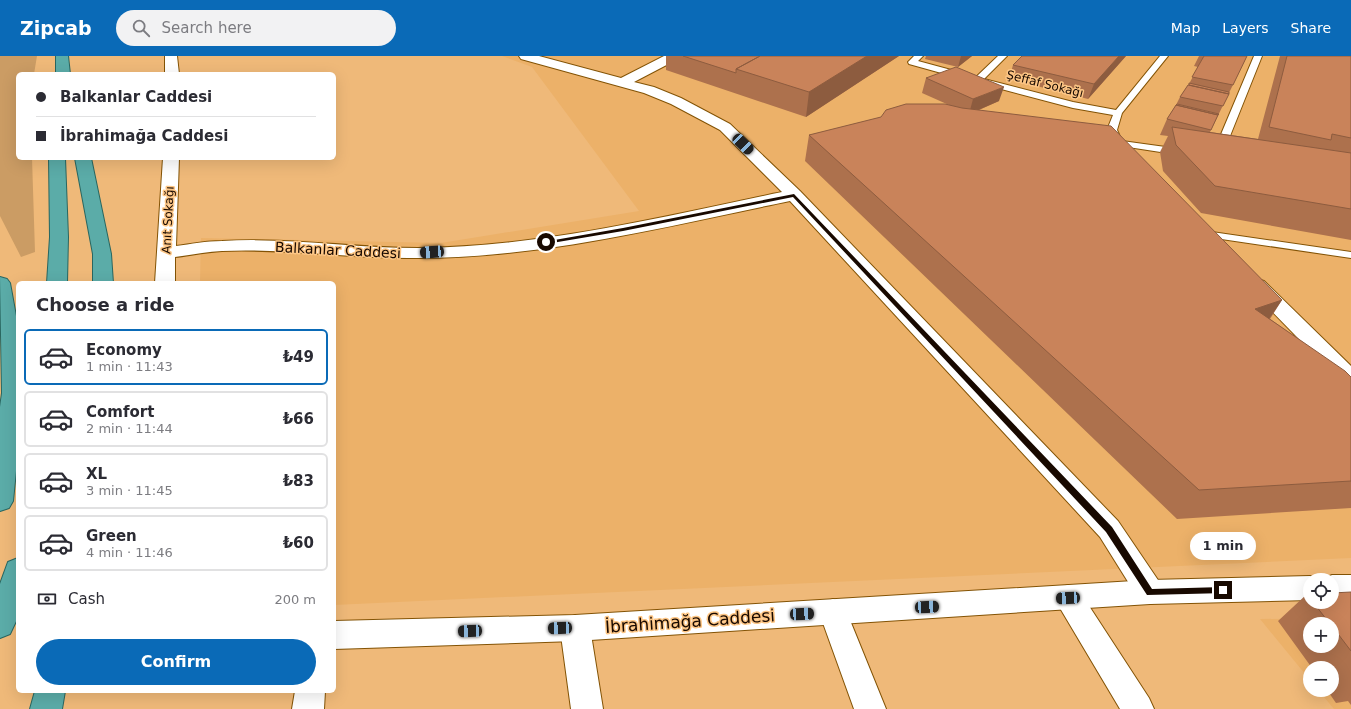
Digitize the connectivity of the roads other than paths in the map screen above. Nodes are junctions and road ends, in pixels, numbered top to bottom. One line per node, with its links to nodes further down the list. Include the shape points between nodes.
1 (62, 56): 9 (highway)
2 (171, 56): 10 (street)
3 (525, 56): 12 (street)
4 (674, 56): 12 (street)
5 (919, 56): 11 (lane, via 912,62)
6 (1003, 56): 11 (lane, Şeffaf Sokağı)
7 (1164, 56): 13 (lane)
8 (1258, 56): 16 (lane, via 1216,157)
9 (63, 72)
10 (172, 72)
11 (978, 80): 13 (lane, Şeffaf Sokağı, via 1073,105)
12 (622, 83): 21 (street, via 676,100 725,127)
13 (1118, 113): 15 (lane, via 1112,130 1118,143)
14 (1098, 143): 20 (street, via 1120,149)
15 (1188, 153)
16 (1209, 156)
17 (57, 160): 27 (highway)
18 (83, 160): 28 (highway, via 102,254)
19 (171, 160): 24 (street, Anıt Sokağı)
20 (1130, 160)
21 (794, 195): 24 (street, Balkanlar Caddesi, via 623,230 515,248 418,253 283,246 221,246); 37 (street, via 1109,529)
22 (1200, 229): 23 (street); 25 (lane)
23 (1222, 251)
24 (166, 253): 29 (street, Anıt Sokağı)
25 (1351, 255)
26 (1245, 273): 31 (street)
27 (57, 281)
28 (103, 281)
29 (165, 281)
30 (0, 283): 32 (highway, via 11,345 13,393)
31 (1351, 379)
32 (0, 501)
33 (16, 577): 40 (highway)
34 (1351, 586): 35 (street)
35 (1339, 587)
36 (1303, 588): 37 (street, İbrahimağa Caddesi)
37 (1150, 592): 38 (street, İbrahimağa Caddesi)
38 (1068, 598): 39 (street, İbrahimağa Caddesi); 49 (street)
39 (833, 612): 41 (street, İbrahimağa Caddesi); 48 (street)
40 (0, 625)
41 (575, 628): 42 (street, İbrahimağa Caddesi); 47 (street)
42 (336, 635)
43 (50, 693): 45 (highway)
44 (310, 693): 46 (street)
45 (46, 709)
46 (308, 709)
47 (587, 709)
48 (870, 709)
49 (1138, 709)

